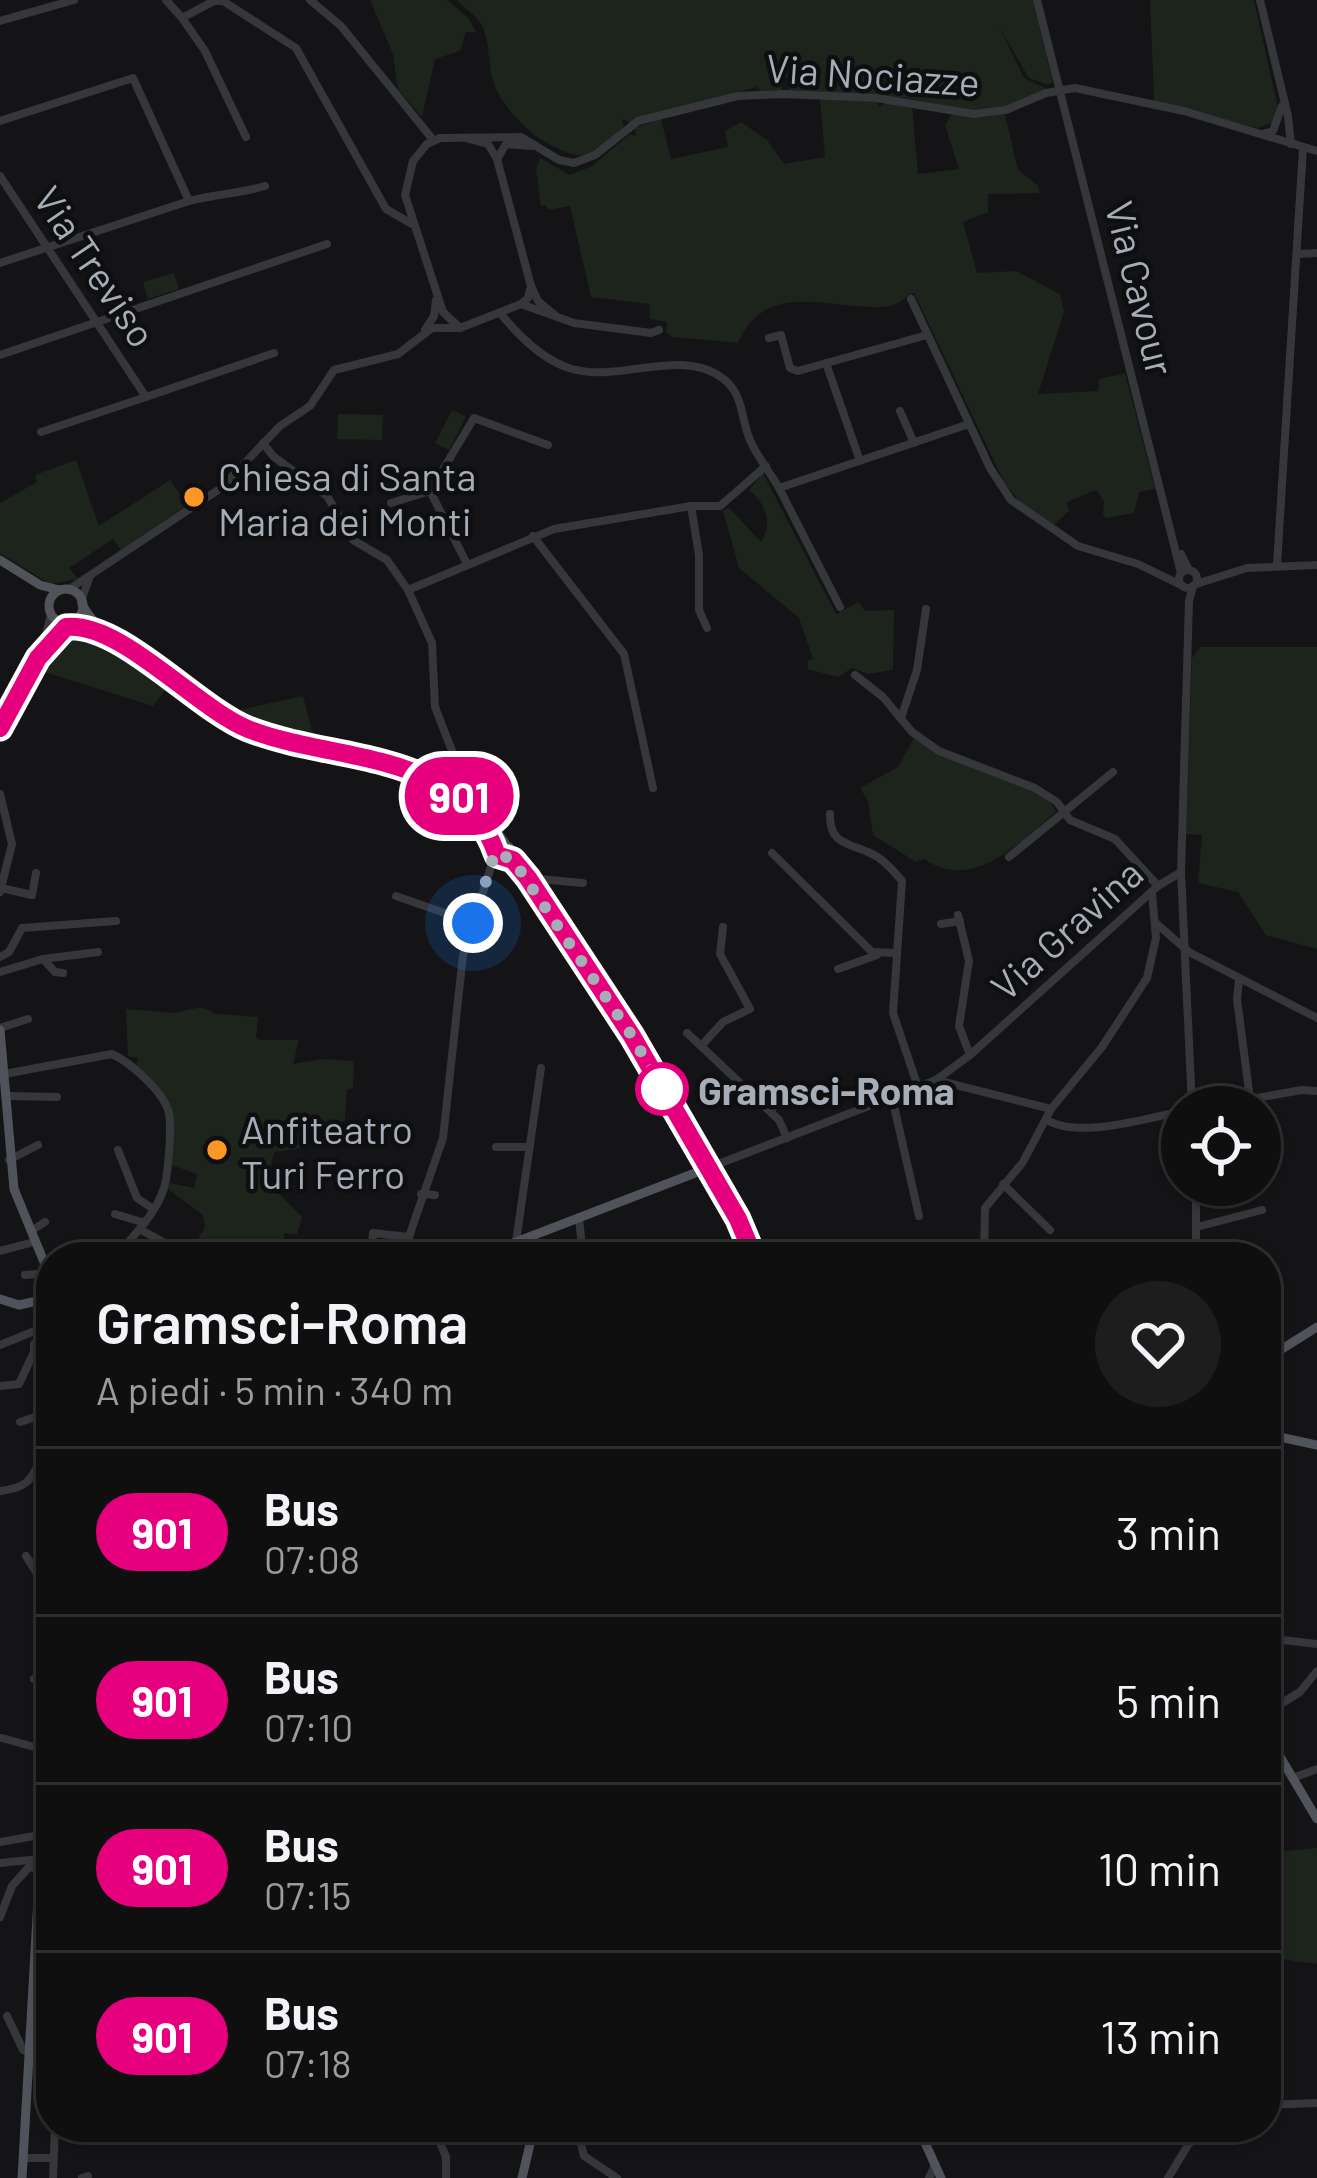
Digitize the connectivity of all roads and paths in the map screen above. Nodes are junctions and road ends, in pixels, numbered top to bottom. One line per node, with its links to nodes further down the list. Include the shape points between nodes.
1 (74, 0): 7 (street)
2 (166, 0): 6 (street)
3 (310, 0): 14 (street, via 341,26)
4 (1036, 0): 8 (street)
5 (1260, 0): 9 (street)
6 (182, 18): 12 (street); 23 (street, via 223,2 296,48 386,209)
7 (0, 21)
8 (1061, 89): 11 (street, Via Nociazze); 16 (street, Via Nociazze, via 974,114 876,98 738,96 638,121 581,162); 64 (street, Via Cavour)
9 (1282, 98): 11 (street); 15 (street)
10 (0, 122): 22 (street, via 134,78)
11 (1275, 135): 15 (street, Via Nociazze)
12 (246, 137)
13 (460, 138): 14 (street, Via Nociazze); 16 (street, Via Nociazze, via 515,136); 19 (street, via 488,144)
14 (434, 141): 23 (street, via 409,171 405,195)
15 (1291, 144): 17 (street, Via Nociazze)
16 (539, 148): 19 (street, via 506,144)
17 (1303, 148): 18 (street, Via Nociazze); 27 (street)
18 (1317, 151)
19 (497, 159): 29 (street)
20 (0, 176): 25 (street, Via Treviso)
21 (266, 186): 22 (street)
22 (189, 201): 25 (street)
23 (414, 225): 30 (street)
24 (327, 244): 35 (street)
25 (48, 247): 28 (street); 35 (street, Via Treviso)
26 (1317, 253): 27 (street)
27 (1298, 254): 60 (street)
28 (0, 263)
29 (531, 286): 32 (street); 34 (street)
30 (436, 295): 36 (street, via 447,318); 38 (street)
31 (911, 299): 39 (street)
32 (521, 304): 33 (street); 34 (street)
33 (500, 313): 36 (street); 52 (street, via 573,369 675,365 719,376 738,397)
34 (556, 316): 37 (street)
35 (98, 322): 42 (street); 44 (street, Via Treviso)
36 (465, 326): 38 (street)
37 (658, 330)
38 (424, 331): 49 (street, via 398,354 334,370 310,406)
39 (928, 335): 43 (street); 46 (street)
40 (769, 338): 43 (street, via 781,335 794,370)
41 (274, 353): 44 (street, Via Treviso)
42 (0, 355)
43 (826, 363): 51 (street)
44 (146, 397): 47 (street)
45 (900, 410): 48 (street)
46 (969, 424): 48 (street); 64 (street, via 1000,487 1024,512 1088,550 1162,578)
47 (41, 432)
48 (914, 442): 51 (street)
49 (263, 443): 63 (street, via 221,488); 66 (street, via 327,496 353,540 387,560)
50 (548, 445): 54 (street, via 474,418)
51 (860, 461): 53 (street)
52 (766, 466): 53 (street); 56 (street, via 721,506)
53 (779, 488): 68 (street)
54 (430, 491): 55 (street); 59 (street)
55 (391, 503)
56 (691, 506): 57 (street); 72 (street)
57 (532, 536): 59 (street); 79 (street, via 624,654)
58 (0, 560): 62 (main road)
59 (466, 562): 66 (street)
60 (1277, 565): 61 (street); 64 (street)
61 (1317, 565)
62 (20, 574): 65 (main road); 70 (main road)
63 (91, 575): 65 (street); 67 (street)
64 (1187, 579): 88 (street, Via Gravina)
65 (65, 590): 67 (main road); 70 (main road, via 52,596)
66 (408, 590): 84 (street, via 432,643 435,707)
67 (82, 603): 71 (main road); 73 (main road)
68 (840, 607)
69 (926, 609): 76 (street)
70 (50, 612): 71 (main road); 74 (street)
71 (70, 625): 73 (main road); 74 (street)
72 (707, 628)
73 (112, 639): 81 (main road, via 249,729 408,770)
74 (41, 654): 77 (street)
75 (855, 674): 76 (street)
76 (900, 720): 82 (street, via 939,751 1035,788)
77 (0, 728)
78 (1113, 772): 82 (street)
79 (653, 788)
80 (0, 794): 93 (street, via 12,844)
81 (469, 803): 84 (main road); 85 (main road)
82 (1063, 813): 87 (street); 92 (street, via 1115,839)
83 (830, 814): 102 (street, via 839,841 901,878)
84 (487, 818): 85 (main road)
85 (502, 850): 90 (main road); 96 (street)
86 (772, 853): 103 (street)
87 (1009, 856)
88 (1181, 872): 92 (street, Via Gravina); 100 (street)
89 (36, 873): 93 (street, via 32,895)
90 (528, 878): 91 (street); 141 (main road)
91 (583, 883)
92 (1155, 889): 98 (street); 117 (street, Via Gravina)
93 (1, 890)
94 (396, 896): 96 (street)
95 (116, 920): 104 (street, via 22,928)
96 (473, 923): 143 (street, via 445,1125)
97 (941, 924): 110 (street, via 959,918 969,961)
98 (1156, 924): 100 (street); 133 (street, via 1147,978)
99 (723, 928): 116 (street, via 720,954 750,1009)
100 (1184, 947): 109 (street); 123 (street)
101 (98, 952): 105 (street)
102 (897, 953): 103 (street); 125 (street, via 893,1013)
103 (878, 955): 106 (street)
104 (0, 957)
105 (43, 959): 107 (street); 108 (street)
106 (838, 969)
107 (0, 972)
108 (63, 973)
109 (1239, 980): 112 (street); 124 (street)
110 (961, 1003): 111 (street); 117 (street, via 958,1026)
111 (949, 1008)
112 (1317, 1018)
113 (28, 1019): 114 (street)
114 (0, 1029): 120 (main road)
115 (687, 1033): 116 (street)
116 (700, 1046): 132 (street)
117 (970, 1055): 119 (street, Via Gravina)
118 (542, 1068): 138 (street)
119 (951, 1070): 121 (street, Via Gravina); 122 (street)
120 (3, 1079): 128 (main road); 146 (street, via 89,1055 126,1063 169,1114 165,1182)
121 (936, 1080): 122 (street); 125 (street, Via Gravina)
122 (952, 1084): 133 (street)
123 (1191, 1086)
124 (1248, 1086)
125 (918, 1087): 131 (street, Via Gravina)
126 (1317, 1091): 130 (street)
127 (769, 1094): 132 (street)
128 (6, 1096): 129 (street); 140 (main road)
129 (57, 1096)
130 (1281, 1096)
131 (892, 1097): 135 (street, Via Gravina); 149 (street)
132 (771, 1112): 135 (street)
133 (1049, 1114): 134 (street, via 1057,1126); 142 (street)
134 (1161, 1116)
135 (787, 1138): 141 (street, Via Gravina)
136 (38, 1145): 140 (street)
137 (496, 1147): 138 (street)
138 (530, 1147): 161 (street)
139 (118, 1150): 146 (street, via 137,1198)
140 (6, 1163): 155 (main road)
141 (708, 1168): 150 (main road); 164 (main road)
142 (1004, 1183): 154 (street); 165 (street, via 982,1214)
143 (421, 1193): 144 (street); 156 (street)
144 (435, 1195)
145 (1196, 1206): 153 (street)
146 (153, 1209): 152 (street)
147 (1262, 1210): 153 (street)
148 (116, 1214): 152 (street)
149 (919, 1216)
150 (579, 1218): 162 (main road); 163 (street)
151 (46, 1222): 155 (street)
152 (143, 1226): 157 (street); 158 (street)
153 (1197, 1227): 166 (street)
154 (1050, 1230)
155 (32, 1237): 167 (main road); 168 (street)
156 (409, 1237): 159 (street, via 367,1233); 160 (street)
157 (129, 1242)
158 (168, 1242)
159 (368, 1242)
160 (407, 1242)
161 (516, 1242)
162 (521, 1242)
163 (581, 1242)
164 (750, 1242)
165 (983, 1242)
166 (1196, 1242)
167 (36, 1245)
168 (0, 1250)
169 (36, 1273): 170 (street)
170 (25, 1275)
171 (0, 1299): 172 (main road)
172 (36, 1302)
173 (1317, 1327): 177 (main road)
174 (36, 1337): 176 (street)
175 (36, 1342): 178 (street, via 22,1382)
176 (0, 1345)
177 (1281, 1350)
178 (0, 1386)
179 (36, 1417): 180 (street)
180 (20, 1422)
181 (1281, 1437): 182 (main road)
182 (1317, 1444)
183 (36, 1467): 184 (street, via 22,1488)
184 (0, 1491)
185 (26, 1556): 186 (street)
186 (36, 1572)
187 (1281, 1640): 188 (street)
188 (1317, 1644)
189 (1317, 1671): 190 (street)
190 (1281, 1704)
191 (2, 1738): 192 (street)
192 (36, 1747)
193 (1281, 1758): 195 (main road)
194 (1317, 1769): 195 (street)
195 (1293, 1778): 196 (main road)
196 (1317, 1820)
197 (36, 1836): 198 (street)
198 (0, 1842)
199 (36, 1852): 201 (main road)
200 (0, 1862): 201 (street)
201 (33, 1864): 202 (main road); 203 (street, via 12,1886)
202 (36, 1878)
203 (0, 1917)
204 (36, 1939): 206 (main road)
205 (8, 2016): 206 (street)
206 (29, 2050): 215 (main road)
207 (1317, 2103): 208 (street)
208 (1281, 2104)
209 (54, 2142): 216 (street)
210 (440, 2142): 220 (street)
211 (530, 2142): 221 (main road)
212 (581, 2142): 222 (street, via 584,2156)
213 (925, 2142): 217 (main road)
214 (1190, 2142): 225 (street)
215 (23, 2158): 216 (street); 218 (main road)
216 (52, 2158): 219 (street)
217 (935, 2165): 223 (street); 224 (main road)
218 (22, 2178)
219 (55, 2178)
220 (446, 2178)
221 (522, 2178)
222 (617, 2178)
223 (929, 2178)
224 (941, 2178)
225 (1168, 2178)

